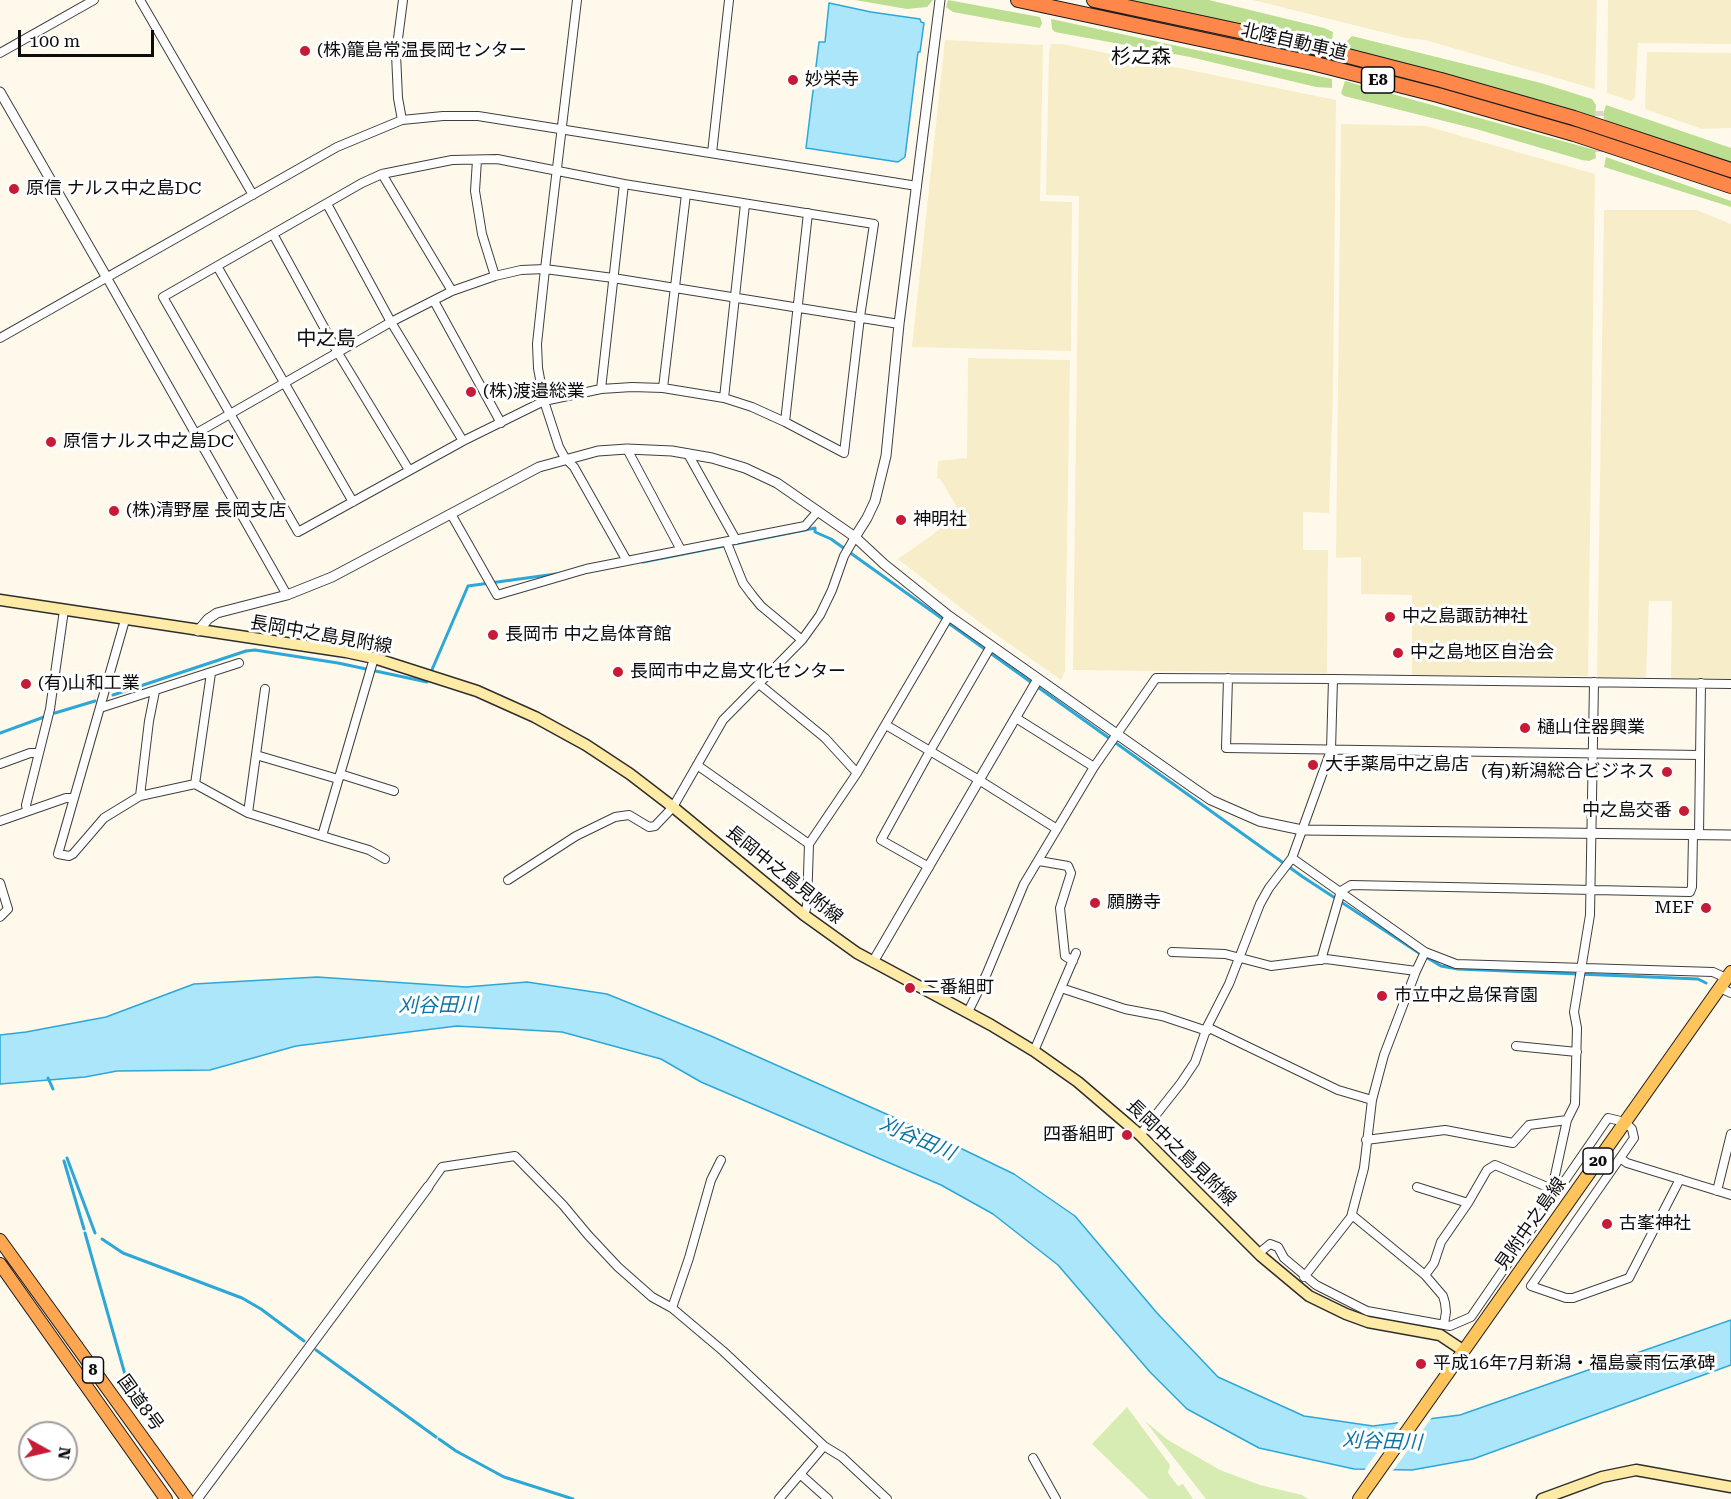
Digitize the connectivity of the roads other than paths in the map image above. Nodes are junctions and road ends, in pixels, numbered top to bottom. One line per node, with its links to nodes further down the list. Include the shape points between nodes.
1 (94, 0): 9 (street)
2 (140, 0): 22 (street)
3 (403, 0): 11 (street, via 396,54)
4 (577, 0): 12 (street)
5 (729, 0): 13 (street)
6 (940, 0): 19 (street)
7 (1018, 0): 20 (highway, 北陸自動車道 / E8, via 1438,95 1574,134)
8 (1094, 0): 15 (highway, 北陸自動車道 / E8, via 1309,46 1464,86)
9 (0, 53)
10 (0, 92): 30 (street)
11 (402, 120): 12 (street, via 478,116); 22 (street, via 337,147)
12 (561, 129): 13 (street); 16 (street)
13 (712, 153): 19 (street)
14 (477, 160): 16 (street, via 497,159); 17 (street, via 452,160); 29 (street, via 474,191)
15 (1731, 170)
16 (556, 172): 18 (street); 28 (street)
17 (382, 174): 23 (street); 33 (street)
18 (624, 184): 21 (street); 31 (street)
19 (917, 186): 39 (street)
20 (1731, 186)
21 (686, 194): 24 (street); 32 (street)
22 (253, 195): 30 (street)
23 (327, 204): 26 (street); 38 (street)
24 (745, 204): 25 (street); 34 (street)
25 (808, 213): 36 (street); 37 (street, via 874,224)
26 (273, 234): 27 (street); 41 (street)
27 (217, 266): 42 (street); 47 (street, via 163,297)
28 (545, 269): 29 (street); 31 (street); 46 (street, via 537,344)
29 (495, 276): 33 (street)
30 (107, 278): 40 (street); 50 (street)
31 (613, 278): 32 (street); 44 (street)
32 (674, 288): 34 (street); 43 (street)
33 (452, 291): 35 (street)
34 (736, 297): 36 (street); 45 (street)
35 (434, 301): 38 (street); 49 (street)
36 (798, 307): 37 (street); 48 (street)
37 (860, 317): 39 (street); 48 (street, via 844,453)
38 (391, 322): 41 (street); 51 (street)
39 (899, 324): 59 (street, via 886,456 875,501)
40 (0, 338)
41 (338, 353): 42 (street); 55 (street)
42 (284, 383): 47 (street); 56 (street)
43 (663, 388): 44 (street); 45 (street)
44 (601, 389): 46 (street)
45 (724, 398): 48 (street)
46 (544, 401): 49 (street); 54 (street)
47 (230, 415): 50 (street); 56 (street, via 298,532)
48 (784, 422)
49 (501, 423): 51 (street)
50 (195, 434): 64 (street)
51 (463, 441): 55 (street)
52 (627, 449): 53 (street); 54 (street); 62 (street)
53 (688, 454): 57 (street, via 765,476); 60 (street)
54 (565, 458): 58 (street, via 524,474); 63 (street, via 574,467)
55 (409, 470): 56 (street)
56 (353, 501)
57 (818, 511): 59 (street); 60 (street, via 805,526)
58 (451, 514): 63 (street, via 497,595); 64 (street, via 332,577)
59 (855, 537): 67 (street); 70 (street, via 827,603)
60 (736, 540): 61 (street)
61 (727, 543): 62 (street); 70 (street, via 752,595)
62 (681, 550): 63 (street)
63 (627, 561)
64 (287, 595): 69 (street, via 217,613)
65 (0, 600): 66 (main road, 長岡中之島見附線)
66 (64, 610): 68 (main road, 長岡中之島見附線); 90 (street, via 50,709)
67 (949, 615): 71 (street); 86 (street)
68 (125, 620): 69 (main road, 長岡中之島見附線); 84 (street)
69 (198, 631): 72 (main road, 長岡中之島見附線)
70 (802, 640): 80 (street)
71 (991, 646): 76 (street); 89 (street)
72 (374, 658): 98 (street); 104 (main road, 長岡中之島見附線, via 466,687 520,710 596,751)
73 (239, 663): 74 (street)
74 (211, 673): 83 (street); 100 (street)
75 (1228, 678): 77 (street); 87 (street, via 1156,678); 88 (street, via 1226,748)
76 (1038, 679): 85 (street); 87 (street)
77 (1333, 679): 78 (street); 88 (street)
78 (1594, 682): 79 (street); 91 (street)
79 (1701, 683): 81 (street); 93 (street)
80 (759, 684): 95 (street, via 723,720); 97 (street, via 825,738)
81 (1731, 684)
82 (265, 689): 92 (street)
83 (155, 691): 84 (street); 102 (street)
84 (100, 708): 103 (street)
85 (1016, 718): 96 (street); 99 (street)
86 (886, 725): 89 (street); 97 (street)
87 (1117, 734): 96 (street); 109 (street, via 1211,800 1259,821)
88 (1331, 750): 91 (street); 109 (street)
89 (930, 751): 99 (street); 118 (street, via 881,840)
90 (39, 753): 94 (street); 105 (street)
91 (1593, 753): 93 (street); 110 (street)
92 (256, 755): 98 (street); 106 (street)
93 (1700, 755): 111 (street)
94 (0, 764)
95 (697, 765): 104 (street); 114 (street)
96 (1094, 767): 108 (street)
97 (857, 773): 114 (street)
98 (339, 777): 101 (street); 113 (street)
99 (979, 780): 108 (street); 118 (street)
100 (195, 784): 102 (street); 106 (street)
101 (394, 791)
102 (140, 796): 103 (street, via 104,818 69,856 58,854)
103 (73, 798): 105 (street)
104 (673, 807): 119 (street, via 651,828 629,815 596,825); 123 (main road, 長岡中之島見附線)
105 (27, 810): 107 (street)
106 (248, 813): 113 (street)
107 (0, 820)
108 (1058, 829): 117 (street)
109 (1302, 830): 110 (street); 115 (street)
110 (1592, 835): 111 (street); 121 (street)
111 (1696, 835): 112 (street); 121 (street, via 1690,892)
112 (1731, 835)
113 (322, 836): 116 (street)
114 (809, 844): 123 (street)
115 (1292, 858): 122 (street); 127 (street, via 1260,904)
116 (386, 859)
117 (1039, 861): 133 (street, via 1068,866 1071,873 1060,908 1065,957 1075,957); 134 (street, via 1024,884)
118 (929, 867): 129 (street)
119 (508, 880)
120 (0, 883): 124 (street, via 8,909)
121 (1591, 890): 122 (street, via 1351,885); 130 (street)
122 (1341, 891): 126 (street); 128 (street)
123 (804, 915): 129 (main road, 長岡中之島見附線)
124 (0, 917)
125 (1172, 952): 127 (street)
126 (1425, 952): 130 (street, via 1456,964); 131 (street)
127 (1240, 958): 128 (street, via 1271,966); 135 (street)
128 (1321, 960): 131 (street)
129 (873, 962): 134 (main road, 長岡中之島見附線)
130 (1581, 968): 132 (street, via 1713,972); 138 (street, via 1575,1012)
131 (1416, 971): 139 (street, via 1384,1055)
132 (1727, 983): 141 (main road, 見附中之島線 / 20)
133 (1061, 988): 135 (street); 137 (street)
134 (968, 1012): 137 (main road, 長岡中之島見附線)
135 (1207, 1029): 139 (street, via 1338,1090); 142 (street, via 1190,1069)
136 (1516, 1046): 138 (street)
137 (1034, 1051): 142 (main road, 長岡中之島見附線)
138 (1577, 1052): 140 (street, via 1575,1104)
139 (1372, 1100): 144 (street)
140 (1567, 1120): 144 (street, via 1529,1125 1513,1143 1445,1130); 150 (street)
141 (1625, 1122): 145 (street, via 1634,1138); 150 (street, via 1608,1118); 162 (main road, 見附中之島線 / 20)
142 (1140, 1134): 156 (main road, 長岡中之島見附線)
143 (1731, 1134): 151 (street)
144 (1366, 1140): 154 (street, via 1364,1168)
145 (1620, 1158): 147 (street); 147 (street, via 1531,1286 1573,1298 1629,1278)
146 (721, 1160): 160 (street, via 711,1180)
147 (1680, 1179): 151 (street)
148 (428, 1186): 160 (street, via 442,1167 515,1156 618,1267 652,1297); 169 (street)
149 (1417, 1187): 153 (street)
150 (1555, 1191): 153 (street, via 1495,1165 1486,1170); 161 (street, via 1471,1317 1450,1326)
151 (1717, 1191): 152 (street)
152 (1731, 1195)
153 (1467, 1203): 158 (street)
154 (1352, 1215): 158 (street); 159 (street)
155 (0, 1240): 168 (highway, 国道8号 / 8)
156 (1259, 1253): 159 (street, via 1270,1244 1278,1247); 162 (main road, 長岡中之島見附線, via 1293,1284 1327,1305 1368,1322 1440,1335)
157 (0, 1264): 167 (highway, 国道8号 / 8)
158 (1425, 1275): 161 (street, via 1443,1296)
159 (1304, 1277): 161 (street, via 1367,1311)
160 (672, 1308): 163 (street)
161 (1443, 1324)
162 (1464, 1351): 174 (main road, 20)
163 (824, 1446): 165 (street); 172 (street, via 842,1457)
164 (1033, 1458): 173 (street)
165 (800, 1474): 170 (street); 171 (street)
166 (1731, 1487): 175 (main road, via 1636,1470 1602,1477)
167 (166, 1499)
168 (187, 1499)
169 (197, 1499)
170 (779, 1499)
171 (828, 1499)
172 (887, 1499)
173 (1056, 1499)
174 (1359, 1499)
175 (1542, 1499)

